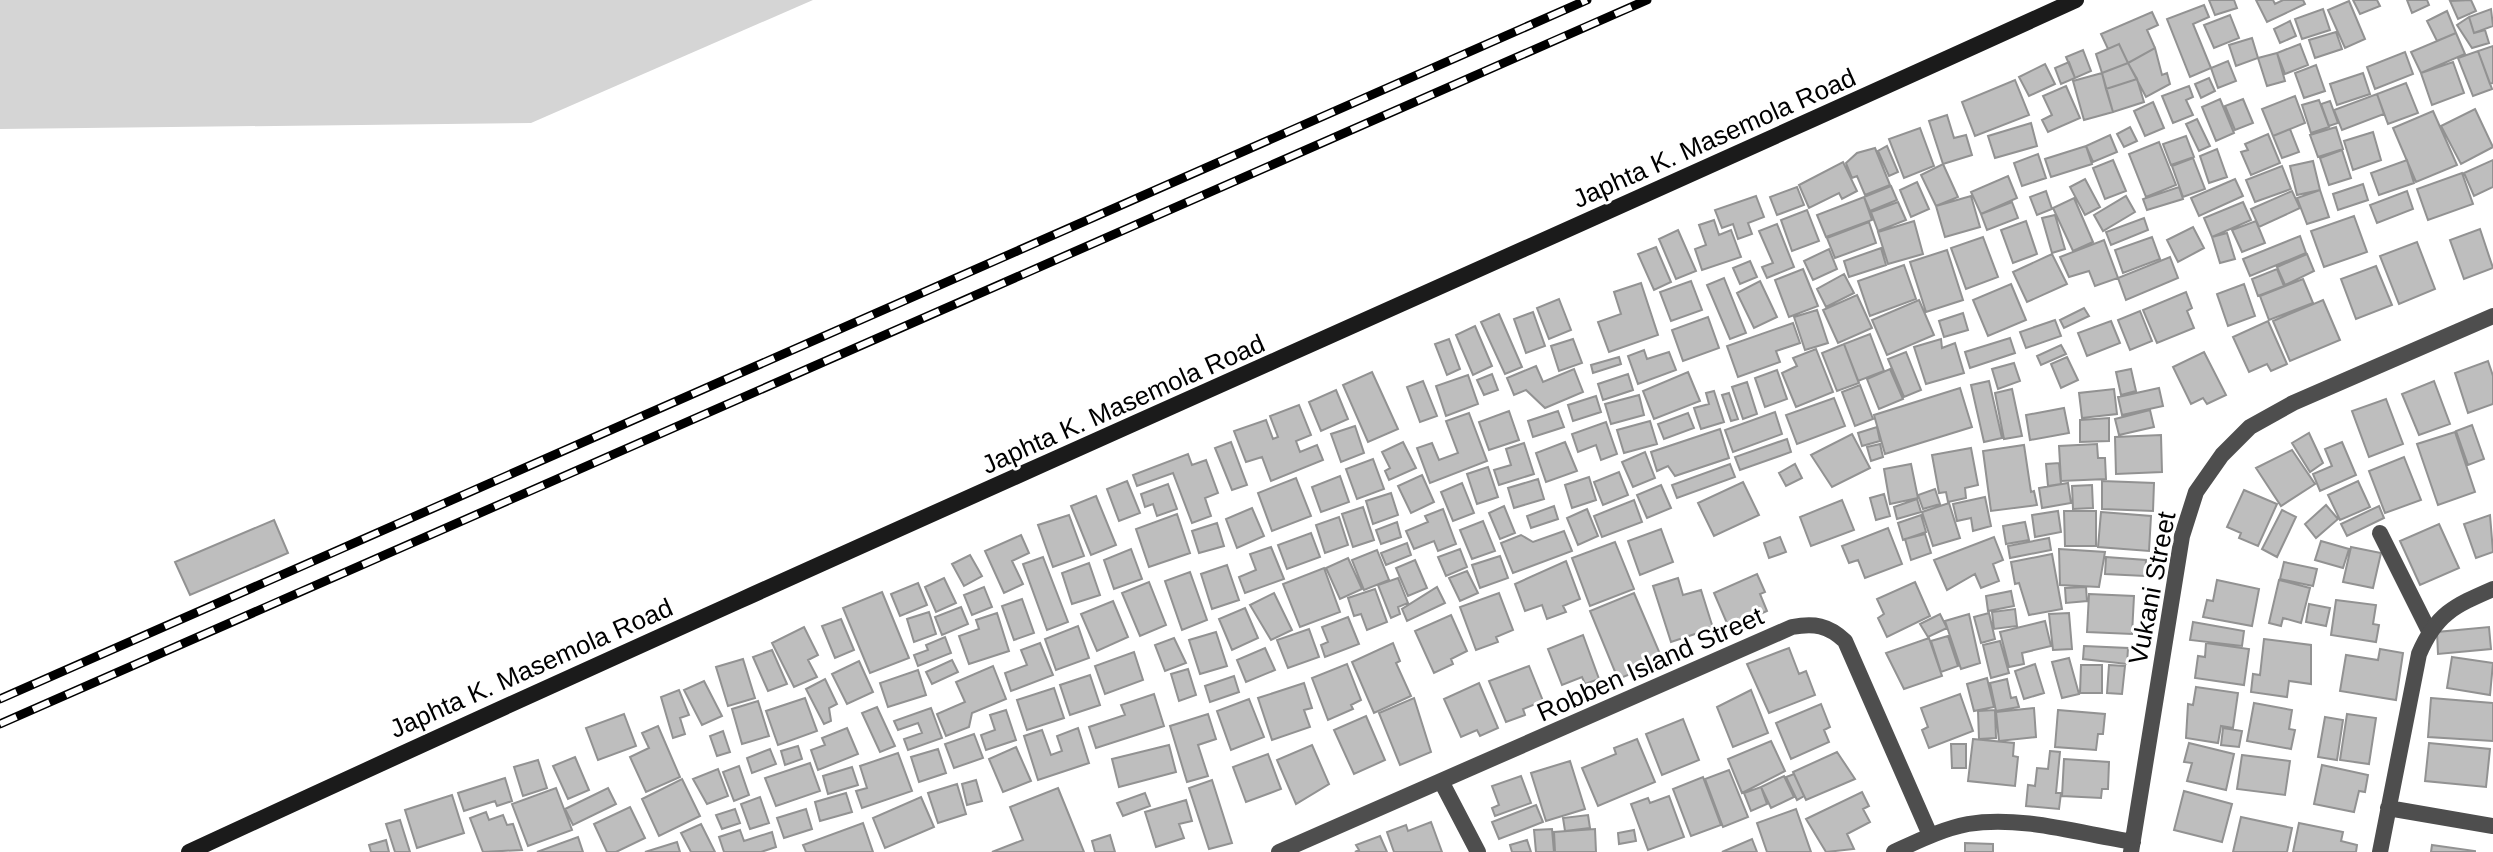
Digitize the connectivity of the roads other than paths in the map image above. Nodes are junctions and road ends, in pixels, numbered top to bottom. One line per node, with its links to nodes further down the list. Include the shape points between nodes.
1 (2076, 0): 11 (main road, Japhta K. Masemola Road, via 1448,286 592,665)
2 (2493, 316): 10 (street, Vukani Street, via 2250,427 2196,492 2182,536)
3 (2380, 533): 5 (street)
4 (2493, 589): 5 (street, via 2445,613)
5 (2429, 631): 7 (street, via 2419,654)
6 (1441, 781): 9 (street, Robben Island Street, via 1792,627 1812,624 1845,641); 12 (street, Robben Island Street); 13 (street)
7 (2388, 808): 8 (street); 15 (street)
8 (2493, 826)
9 (1930, 835): 10 (street, via 2004,822); 14 (street)
10 (2132, 847)
11 (189, 852)
12 (1279, 852)
13 (1478, 852)
14 (1894, 852)
15 (2380, 852)

